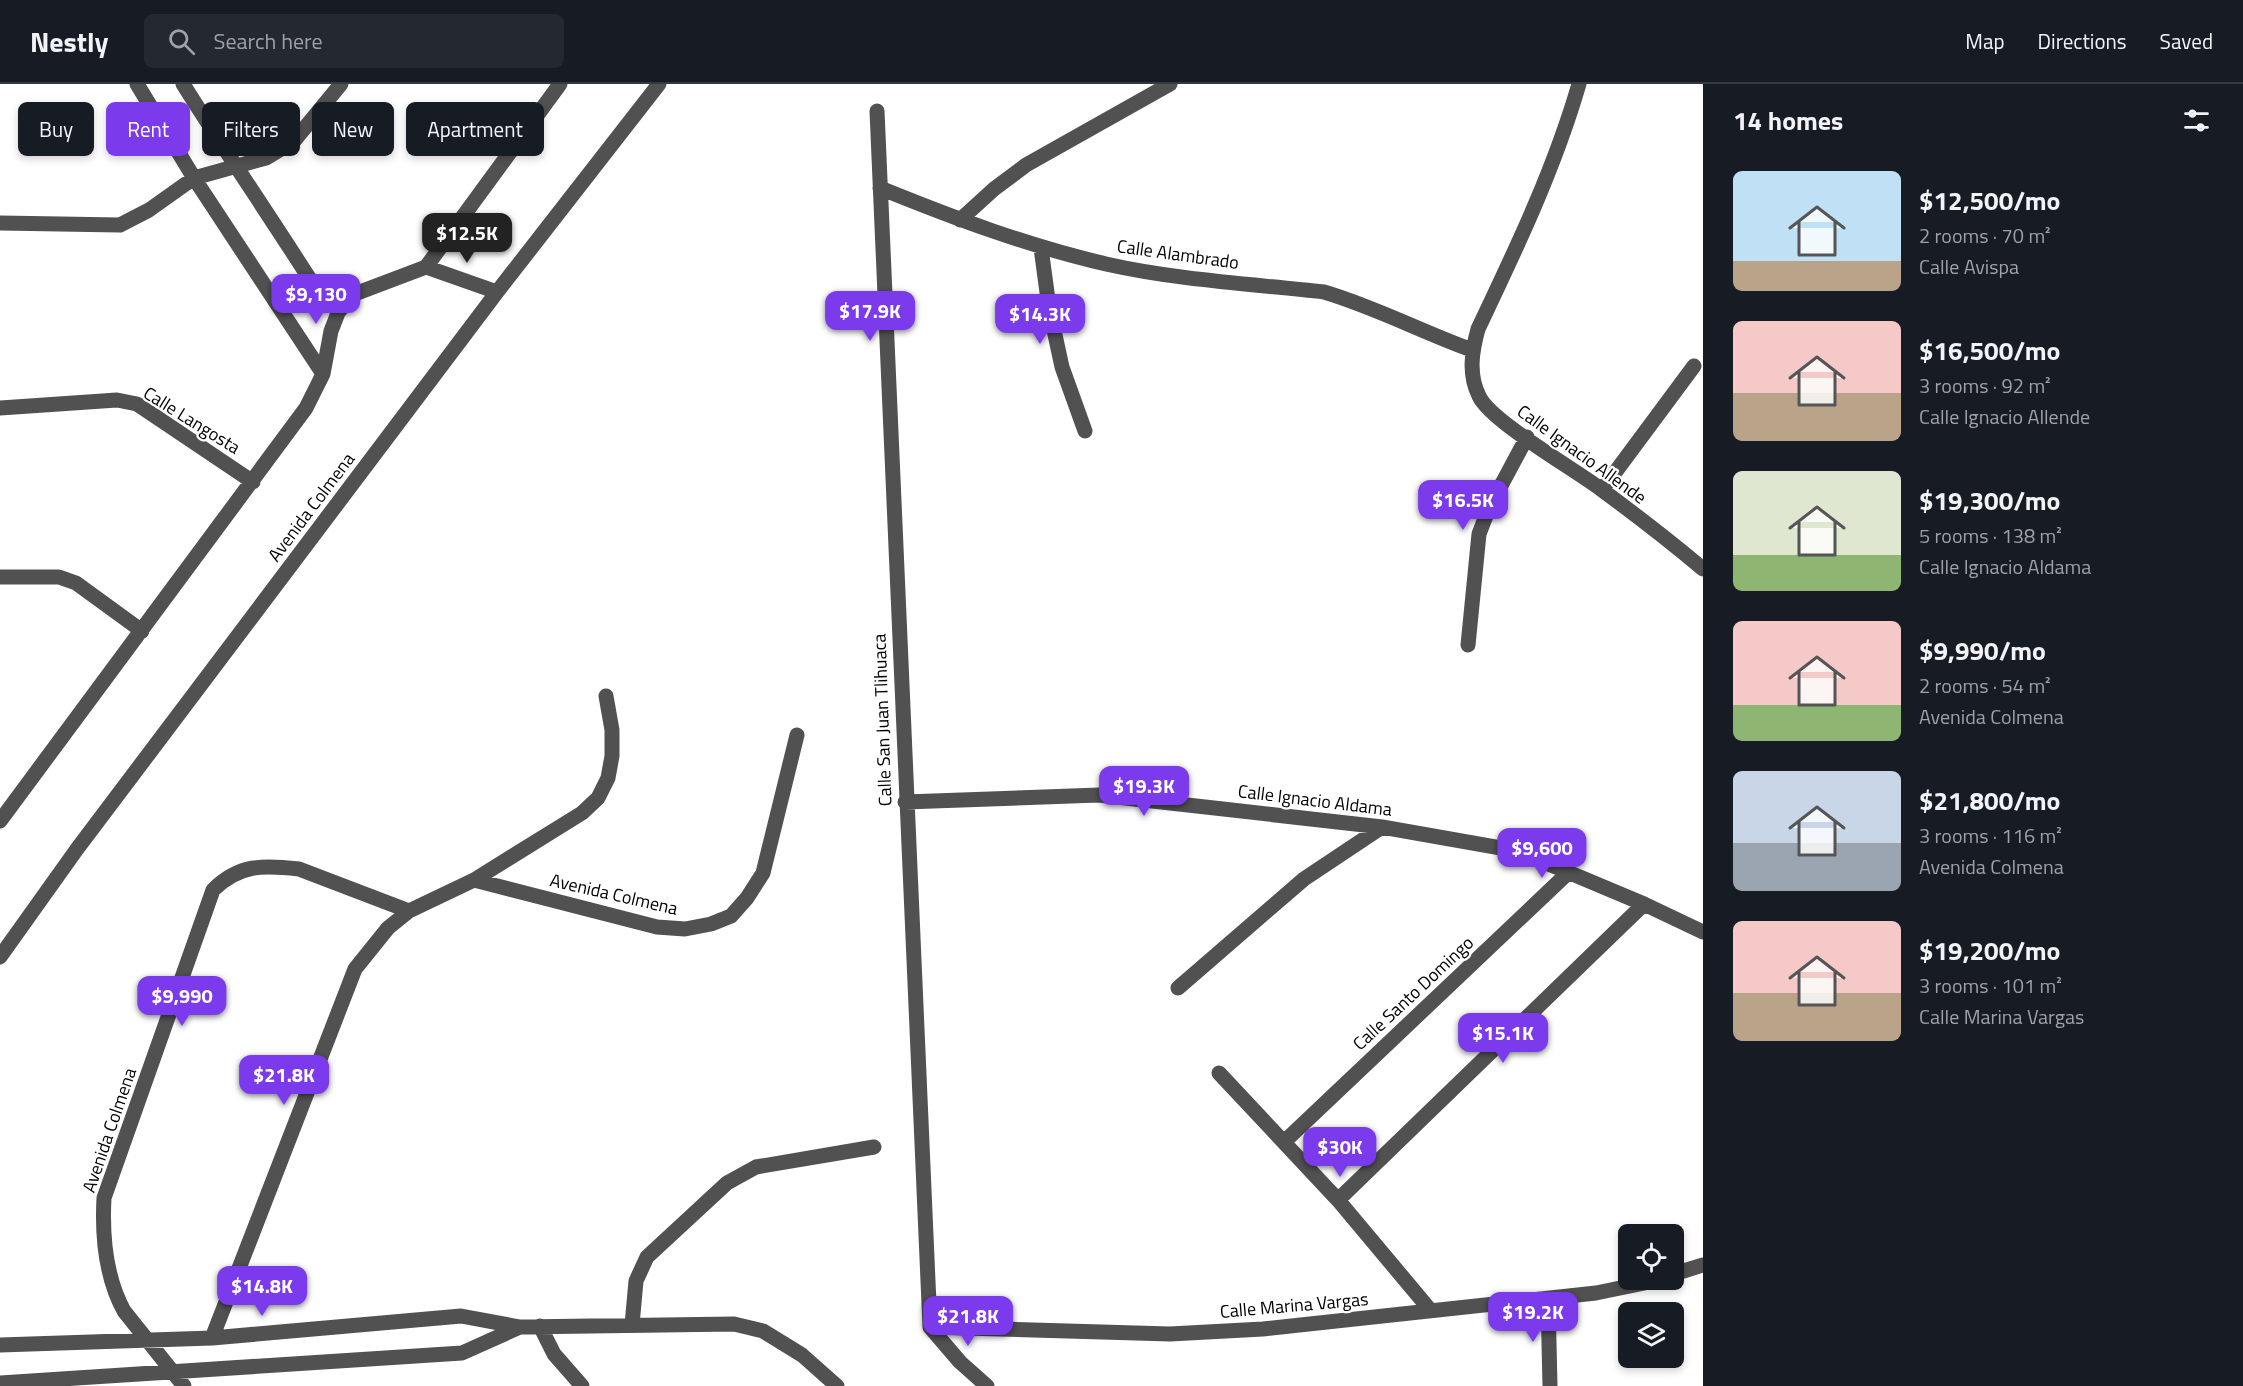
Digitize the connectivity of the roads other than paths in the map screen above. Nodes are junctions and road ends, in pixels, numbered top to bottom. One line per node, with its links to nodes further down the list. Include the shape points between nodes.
1 (137, 84): 10 (street)
2 (183, 84): 9 (street)
3 (341, 84): 9 (street, via 294,141 266,158)
4 (560, 84): 15 (street)
5 (659, 84): 16 (street, Avenida Colmena)
6 (1170, 84): 12 (street, via 1026,165)
7 (1579, 84): 18 (street, via 1535,210 1478,329)
8 (877, 111): 11 (street, Calle San Juan Tlihuaca)
9 (235, 167): 10 (street); 17 (street, via 311,281)
10 (194, 178): 13 (street, via 120,225); 20 (street)
11 (880, 188): 12 (street, Calle Alambrado); 32 (street, Calle San Juan Tlihuaca)
12 (960, 220): 14 (street, Calle Alambrado)
13 (0, 222)
14 (1041, 248): 18 (street, Calle Alambrado, via 1187,277 1324,292); 22 (street, via 1062,367)
15 (426, 267): 16 (street); 17 (street)
16 (497, 292): 40 (street, Avenida Colmena)
17 (352, 295): 20 (street, via 338,313 331,331)
18 (1472, 350): 23 (street, Calle Ignacio Allende, via 1472,376 1479,398 1498,418)
19 (1694, 366): 25 (street)
20 (323, 374): 24 (street, via 306,408)
21 (0, 408): 24 (street, Calle Langosta, via 117,400 137,404)
22 (1085, 431)
23 (1527, 437): 25 (street, Calle Ignacio Allende); 29 (street, via 1479,534)
24 (253, 482): 28 (street)
25 (1602, 490): 26 (street, Calle Ignacio Allende)
26 (1702, 566)
27 (0, 577): 28 (street, via 60,577 76,583)
28 (142, 631): 33 (street)
29 (1468, 645)
30 (606, 696): 36 (street, via 612,756 608,778 598,798 582,813)
31 (797, 735): 36 (street, Avenida Colmena, via 763,873 731,916 685,929 657,927)
32 (905, 802): 34 (street, Calle Ignacio Aldama, via 1099,795); 54 (street, Calle San Juan Tlihuaca)
33 (0, 821)
34 (1382, 827): 35 (street, Calle Ignacio Aldama, via 1518,851); 41 (street, via 1304,879)
35 (1569, 872): 37 (street, Calle Ignacio Aldama); 43 (street, Calle Santo Domingo)
36 (474, 880): 38 (street)
37 (1644, 904): 39 (street, Calle Ignacio Aldama); 45 (street)
38 (409, 911): 55 (street, via 388,927 355,969); 56 (street, Avenida Colmena, via 299,869 241,869 213,890 104,1198 104,1232 118,1301)
39 (1703, 932)
40 (0, 957)
41 (1178, 988)
42 (1219, 1073): 43 (street)
43 (1284, 1142): 45 (street)
44 (874, 1147): 51 (street, via 756,1167 727,1183 647,1257 636,1281)
45 (1338, 1200): 50 (street)
46 (1703, 1265): 47 (street)
47 (1684, 1271)
48 (1618, 1288): 49 (street, Calle Marina Vargas)
49 (1548, 1299): 50 (street, Calle Marina Vargas); 64 (street)
50 (1431, 1311): 54 (street, Calle Marina Vargas, via 1263,1329 1170,1334)
51 (632, 1325): 52 (street); 62 (street, via 734,1324 763,1331 802,1355)
52 (540, 1326): 53 (street); 61 (street, via 554,1354)
53 (520, 1327): 55 (street, via 461,1316); 58 (street, via 462,1353)
54 (930, 1327): 63 (street)
55 (212, 1338): 56 (street)
56 (148, 1339): 57 (street); 58 (street, Avenida Colmena)
57 (0, 1345)
58 (173, 1373): 59 (street); 60 (street, Avenida Colmena)
59 (0, 1383)
60 (184, 1386)
61 (582, 1386)
62 (837, 1386)
63 (987, 1386)
64 (1550, 1386)

